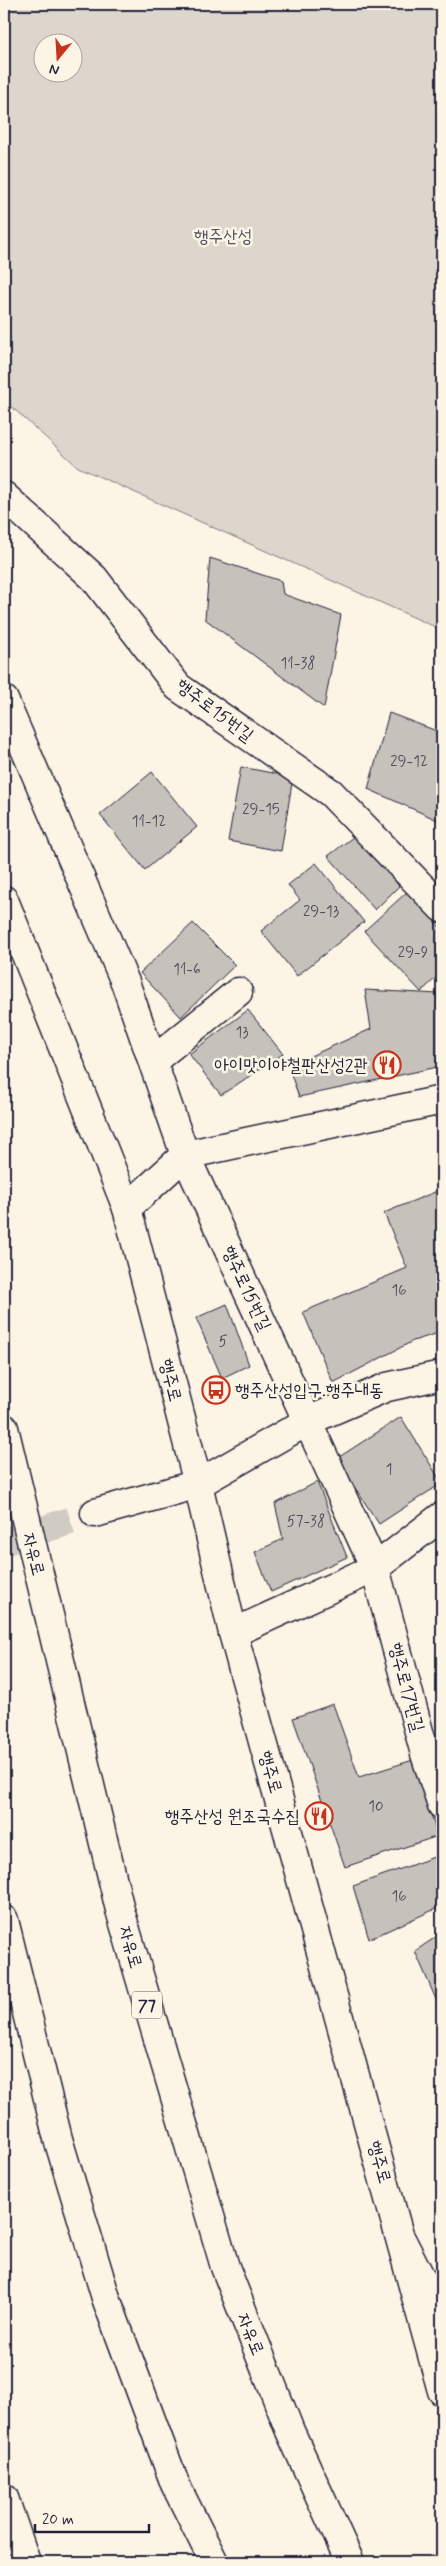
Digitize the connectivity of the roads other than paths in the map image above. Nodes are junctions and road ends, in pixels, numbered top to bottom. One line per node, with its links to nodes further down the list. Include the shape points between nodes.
1 (4, 496): 4 (main road, 행주로15번길, via 94,578 178,688 331,793)
2 (4, 700): 6 (main road, 행주로15번길, via 126,982)
3 (4, 900): 9 (main road, 행주로)
4 (442, 908)
5 (238, 992): 6 (main road)
6 (153, 1061): 8 (main road, 행주로15번길)
7 (442, 1100): 8 (main road)
8 (185, 1155): 9 (main road); 11 (main road, 행주로15번길)
9 (127, 1208): 13 (main road, 행주로)
10 (442, 1375): 11 (main road, via 387,1387)
11 (308, 1421): 13 (main road); 16 (main road, 행주로17번길)
12 (4, 1428): 26 (main road, 자유로 / 77, via 120,1910 225,2267 290,2431)
13 (198, 1484): 14 (main road); 17 (main road, 행주로)
14 (95, 1513)
15 (442, 1516): 16 (main road)
16 (375, 1568): 17 (main road); 18 (main road, 행주로17번길)
17 (233, 1634): 20 (main road, 행주로)
18 (442, 1805)
19 (4, 1920): 25 (main road, via 58,2139 106,2298 175,2484)
20 (401, 2239): 21 (main road); 22 (main road, 행주로)
21 (442, 2320)
22 (442, 2391)
23 (4, 2498): 24 (main road)
24 (26, 2562)
25 (214, 2562)
26 (350, 2562)

